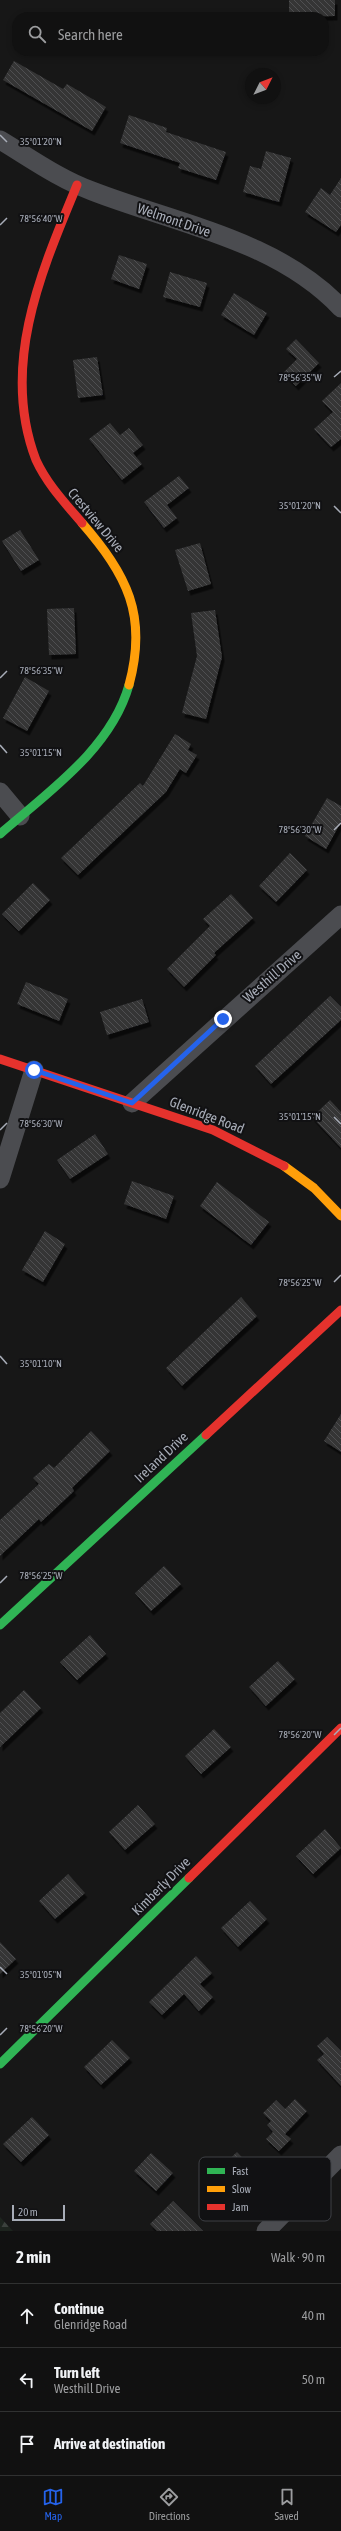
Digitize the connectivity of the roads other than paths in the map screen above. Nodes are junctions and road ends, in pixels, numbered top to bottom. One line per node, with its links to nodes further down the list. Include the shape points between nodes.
1 (0, 140): 2 (street, Welmont Drive)
2 (77, 185): 3 (street, Welmont Drive, via 244,244 305,275); 5 (street, Crestview Drive, via 24,320 18,380 22,416 30,448 50,487 110,556 120,574 130,596 136,619 137,647 134,671 126,698 112,727 94,750)
3 (341, 308)
4 (0, 792): 5 (street)
5 (20, 816): 6 (street, Crestview Drive)
6 (0, 834)
7 (341, 915): 10 (street, Westhill Drive)
8 (0, 1059): 9 (street, Glenridge Road)
9 (34, 1070): 10 (street, Glenridge Road); 11 (street)
10 (132, 1103): 12 (street, Glenridge Road, via 213,1130 243,1143 278,1163 310,1187)
11 (0, 1179)
12 (341, 1216)
13 (341, 1310): 14 (street, Ireland Drive)
14 (0, 1625)
15 (341, 1728): 16 (street, Kimberly Drive)
16 (0, 2064)
17 (341, 2155): 18 (street)
18 (331, 2165)
19 (276, 2221): 20 (street)
20 (266, 2231)

